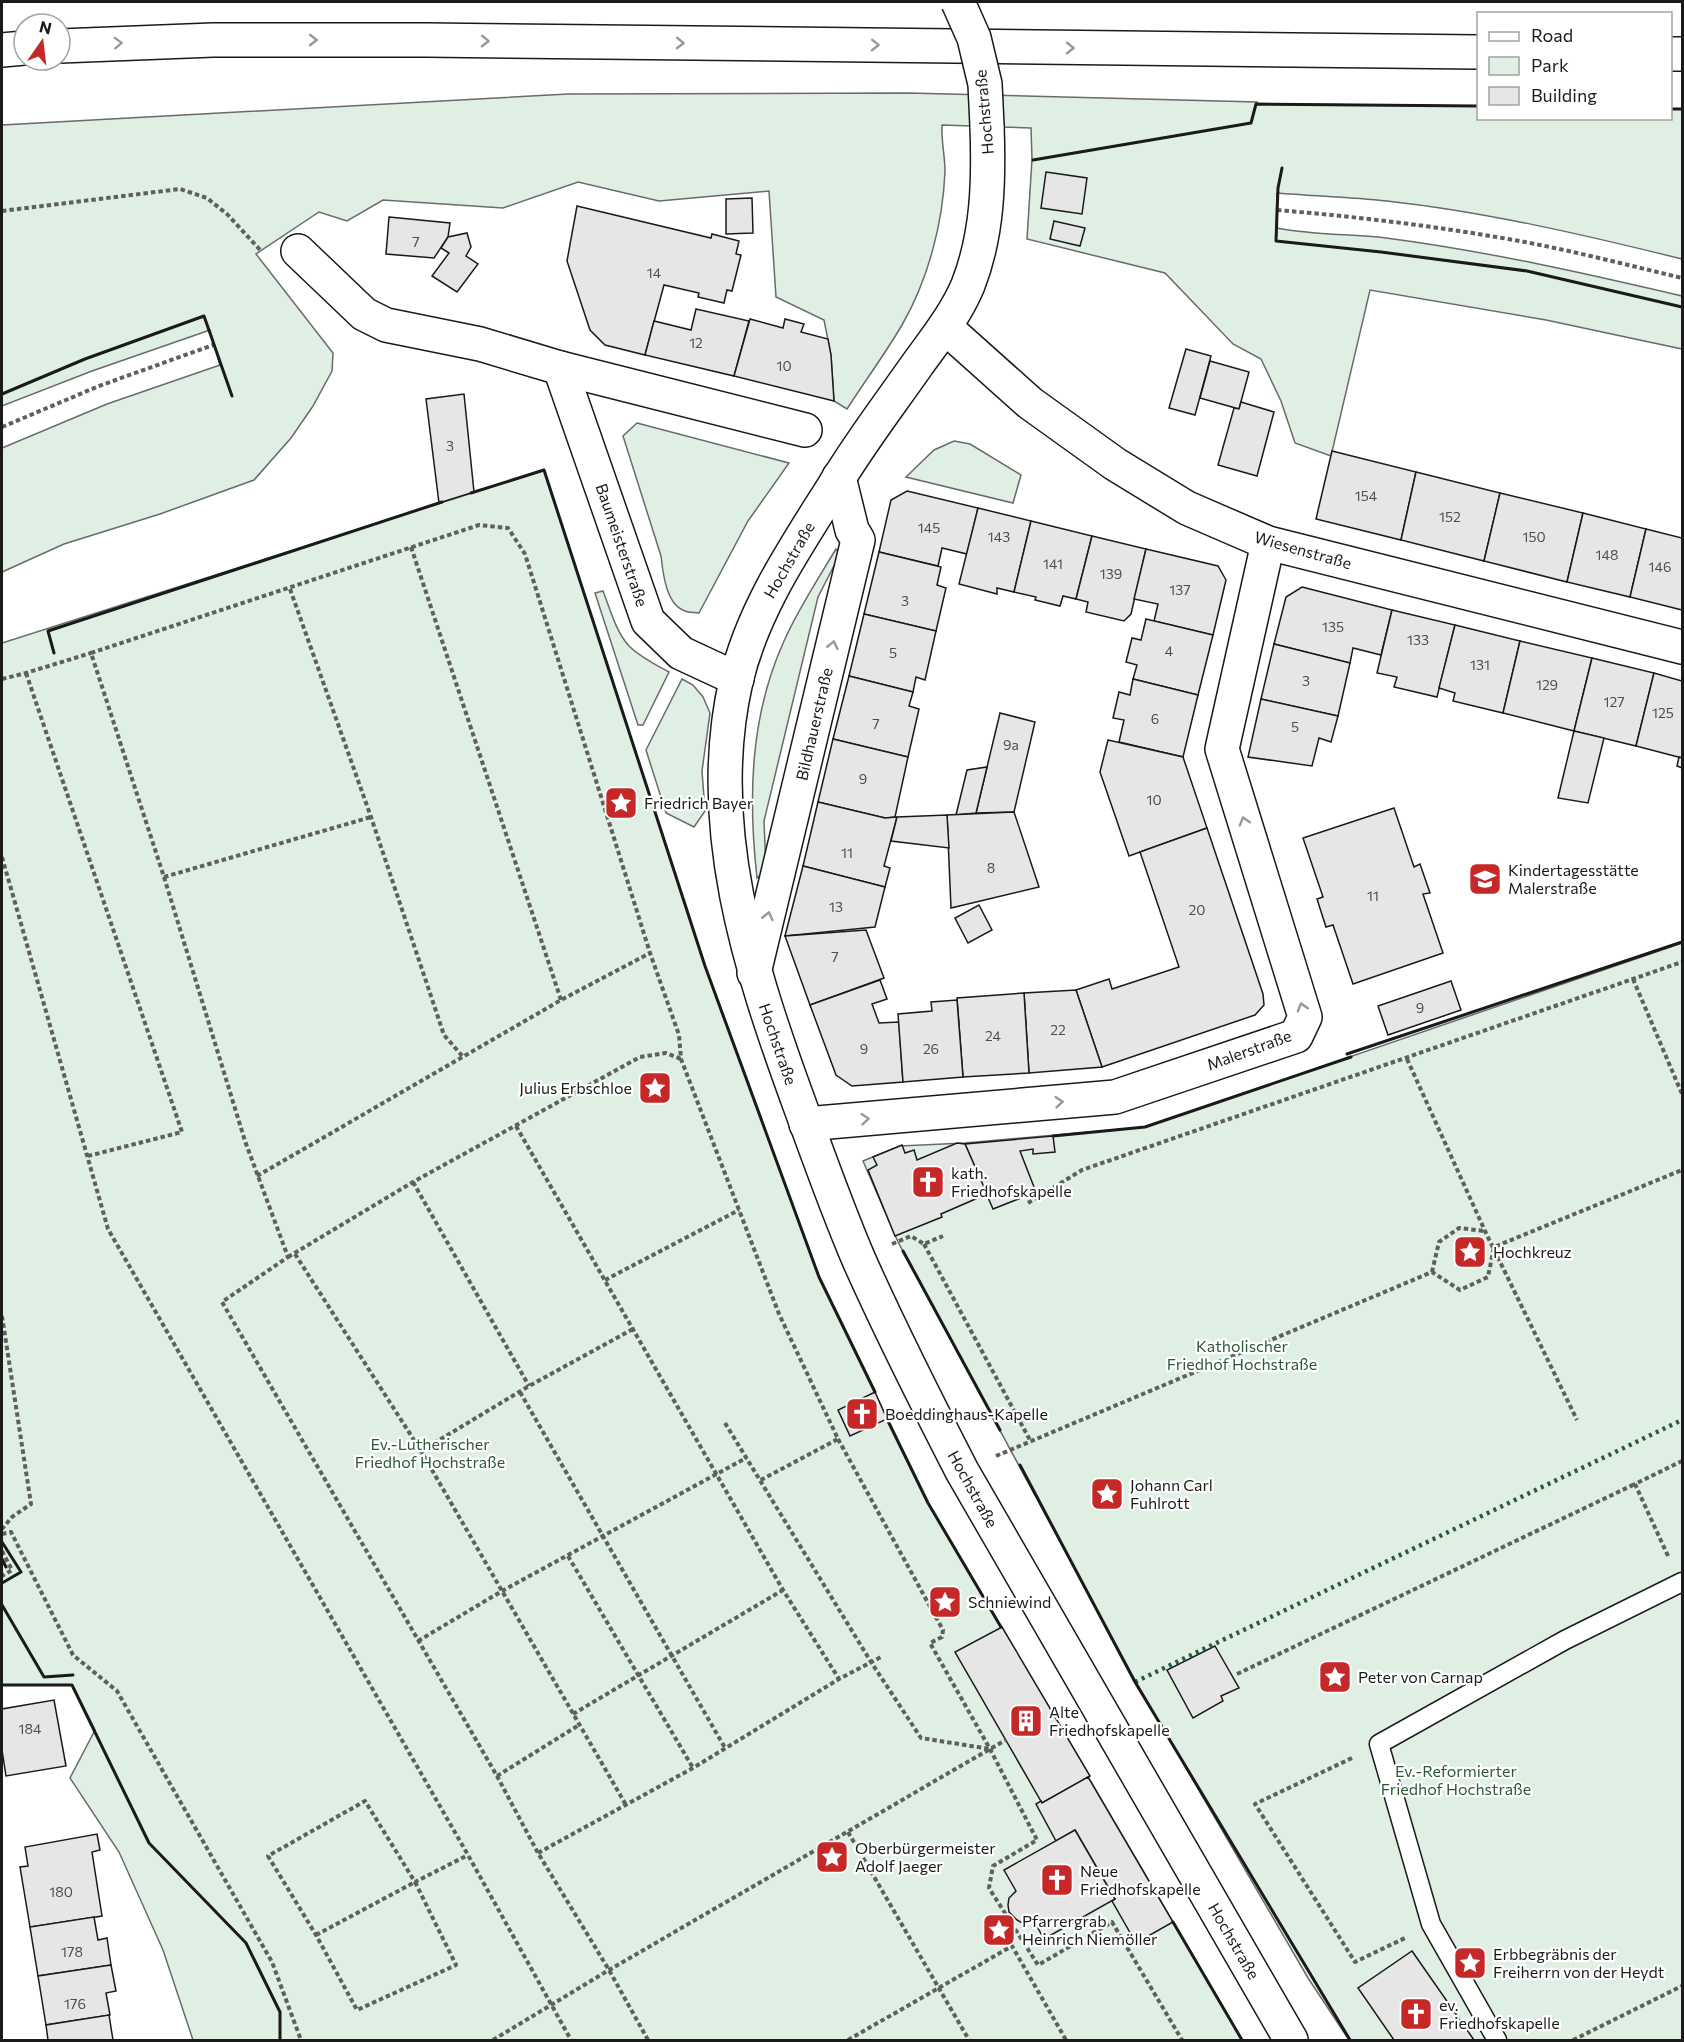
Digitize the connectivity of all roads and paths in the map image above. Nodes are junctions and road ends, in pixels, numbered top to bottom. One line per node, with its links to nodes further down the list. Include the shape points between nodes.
1 (958, 2): 9 (main road, Hochstraße, bridge, via 974,38 985,84 989,169 987,211 977,259 967,289)
2 (72, 46): 3 (main road, one-way to 3, via 213,40 426,40)
3 (1477, 52)
4 (207, 198): 6 (path, via 180,189)
5 (1277, 210): 8 (path, via 1386,220 1492,236)
6 (2, 211)
7 (298, 251): 11 (main road, via 364,314 386,325 473,342)
8 (1683, 278)
9 (945, 327): 14 (main road, Hochstraße); 15 (main road, Wiesenstraße, via 1030,403 1115,464 1187,508)
10 (213, 345): 12 (path, via 99,386)
11 (560, 368): 13 (main road); 22 (main road, Baumeisterstraße, via 648,621 681,653)
12 (2, 427)
13 (805, 430)
14 (839, 477): 22 (main road, Hochstraße, via 765,600); 28 (main road, Bildhauerstraße, one-way to 14, via 858,540)
15 (1268, 543): 18 (main road, Wiesenstraße); 35 (main road, Malerstraße, one-way to 15, via 1115,1097 1296,1036 1305,1017 1222,750)
16 (411, 547): 17 (path); 26 (path, via 479,525 508,528 525,554); 30 (path)
17 (290, 589): 19 (path); 23 (path)
18 (1683, 647)
19 (91, 653): 20 (path); 25 (path)
20 (26, 674): 21 (path); 37 (path, via 182,1132)
21 (2, 679)
22 (737, 680): 28 (main road, Hochstraße, via 725,764 727,813 732,874)
23 (371, 817): 25 (path); 31 (path, via 444,1035)
24 (2, 857): 37 (path)
25 (164, 877): 39 (path)
26 (650, 953): 30 (path); 32 (path, via 679,1035)
27 (1683, 962): 29 (path)
28 (754, 973): 35 (main road, Hochstraße)
29 (1633, 979): 33 (path); 34 (path)
30 (561, 1000): 31 (path)
31 (464, 1058): 39 (path)
32 (681, 1059): 36 (path, via 666,1053 640,1058); 42 (path)
33 (1407, 1059): 41 (path, via 1082,1170); 43 (path)
34 (1683, 1094)
35 (806, 1124): 49 (main road, Hochstraße)
36 (516, 1126): 40 (path); 51 (path)
37 (88, 1156): 94 (path, via 108,1229)
38 (1683, 1170): 46 (path)
39 (257, 1176): 48 (path)
40 (413, 1182): 47 (path); 54 (path)
41 (1028, 1203)
42 (740, 1210): 51 (path); 58 (path, via 779,1314)
43 (1485, 1231): 46 (path); 50 (path, via 1459,1228 1439,1242)
44 (943, 1236): 45 (path)
45 (924, 1244): 49 (path, via 911,1236); 59 (path)
46 (1494, 1247): 50 (path, via 1488,1277 1460,1290); 56 (path)
47 (295, 1254): 48 (path); 60 (path)
48 (288, 1257): 76 (path, via 222,1302)
49 (858, 1257): 63 (main road, Hochstraße)
50 (1432, 1272): 59 (path)
51 (605, 1280): 53 (path)
52 (2, 1316): 67 (path, via 31,1504 12,1516)
53 (633, 1329): 54 (path); 64 (path)
54 (529, 1386): 55 (path)
55 (520, 1392): 60 (path); 69 (path)
56 (1577, 1420)
57 (725, 1423): 61 (path)
58 (838, 1439): 65 (path); 88 (path, via 943,1630 942,1637 930,1643)
59 (1031, 1442): 63 (path)
60 (421, 1451): 75 (path)
61 (746, 1458): 64 (path); 65 (path)
62 (1683, 1461): 66 (path)
63 (962, 1471): 110 (main road, Hochstraße)
64 (717, 1474): 69 (path); 74 (path)
65 (759, 1481): 79 (path)
66 (1635, 1484): 73 (path); 80 (path)
67 (2, 1529)
68 (2, 1534): 102 (path, via 11,1532 73,1655 117,1691 272,1962)
69 (603, 1536): 71 (path); 77 (path)
70 (2, 1551): 72 (path, via 12,1570)
71 (568, 1556): 75 (path); 81 (path)
72 (2, 1576)
73 (1682, 1582): 86 (lane, via 1565,1640)
74 (783, 1590): 77 (path); 82 (path)
75 (502, 1592): 76 (path); 83 (path)
76 (418, 1641): 90 (path)
77 (671, 1656): 81 (path); 87 (path)
78 (883, 1656): 79 (path)
79 (871, 1662): 82 (path); 88 (path, via 921,1738)
80 (1237, 1674)
81 (638, 1676): 83 (path); 89 (path)
82 (839, 1679): 87 (path)
83 (573, 1714): 84 (path)
84 (579, 1725): 90 (path); 91 (path)
85 (1006, 1740): 88 (path)
86 (1379, 1744): 96 (lane); 96 (path, via 1255,1804 1355,1962)
87 (725, 1748): 89 (path)
88 (990, 1749): 92 (path); 109 (path, via 1037,1840 993,1866 990,1888 1038,1965 1112,1922)
89 (693, 1768): 91 (path)
90 (497, 1776): 93 (path)
91 (626, 1806): 93 (path)
92 (848, 1832): 98 (path); 100 (path)
93 (538, 1853): 98 (path)
94 (468, 1855): 95 (path); 101 (path)
95 (415, 1882): 97 (path); 97 (path, via 456,1965 357,2010); 97 (path, via 365,1801 268,1856)
96 (1431, 1924): 111 (lane)
97 (316, 1935)
98 (609, 1970): 101 (path); 105 (path)
99 (1683, 1986): 112 (path)
100 (939, 1988): 106 (path); 107 (path); 108 (path, via 1012,1946)
101 (552, 2006): 103 (path); 104 (path)
102 (301, 2040)
103 (493, 2040)
104 (571, 2040)
105 (648, 2040)
106 (848, 2040)
107 (969, 2040)
108 (1066, 2040)
109 (1182, 2040)
110 (1291, 2040)
111 (1497, 2040)
112 (1573, 2040)

